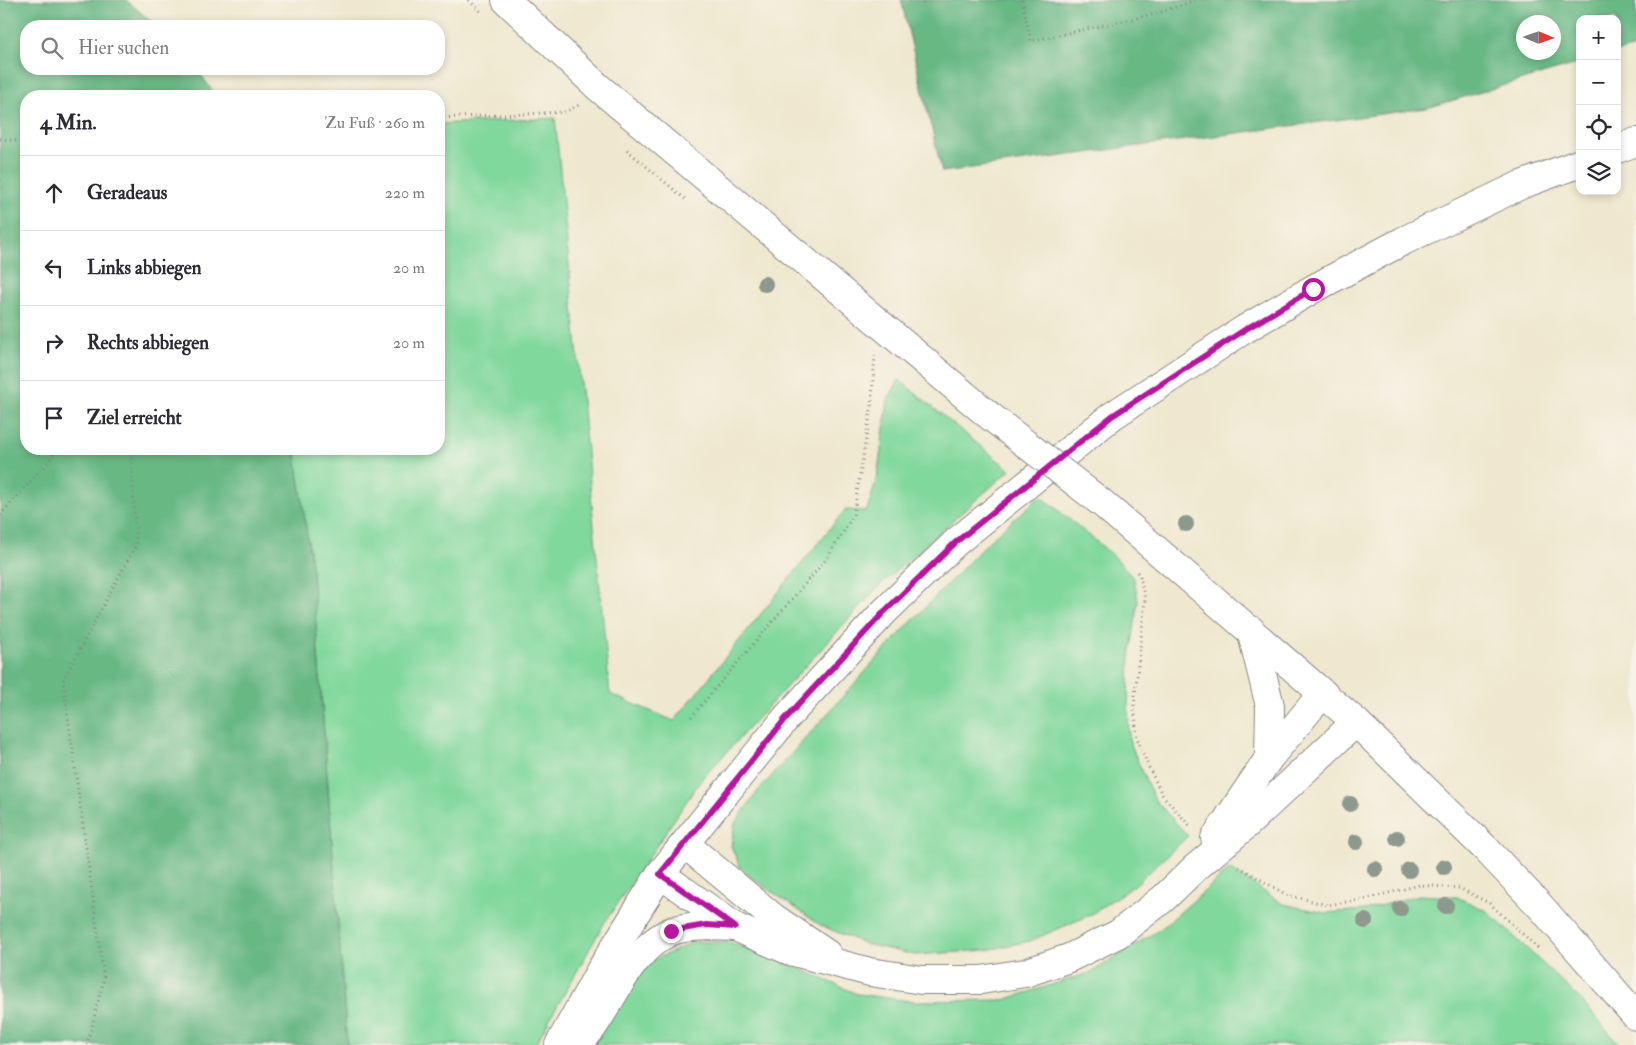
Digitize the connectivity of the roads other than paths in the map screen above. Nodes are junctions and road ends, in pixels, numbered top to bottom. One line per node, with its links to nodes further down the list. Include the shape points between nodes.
1 (506, 0): 5 (main road, bridge, via 598,87 986,413 1102,503)
2 (1636, 142): 3 (main road)
3 (1621, 148)
4 (1576, 165): 9 (main road, via 1512,189 1313,289 1112,416 956,542 884,612 787,717)
5 (1251, 630): 6 (main road); 8 (main road, via 1270,706)
6 (1323, 693): 7 (main road); 8 (main road)
7 (1356, 722): 10 (main road); 14 (main road, via 1485,848)
8 (1269, 758): 10 (main road)
9 (685, 844): 11 (main road); 13 (main road, via 774,918)
10 (1194, 869): 13 (main road, via 1164,898 1118,934 1069,958 1025,973 981,980 922,980)
11 (660, 874): 12 (main road); 15 (main road)
12 (735, 927): 13 (main road, via 790,951); 16 (main road, via 706,925 671,931 646,948 587,1036)
13 (841, 964)
14 (1636, 1016)
15 (559, 1045)
16 (576, 1045)

